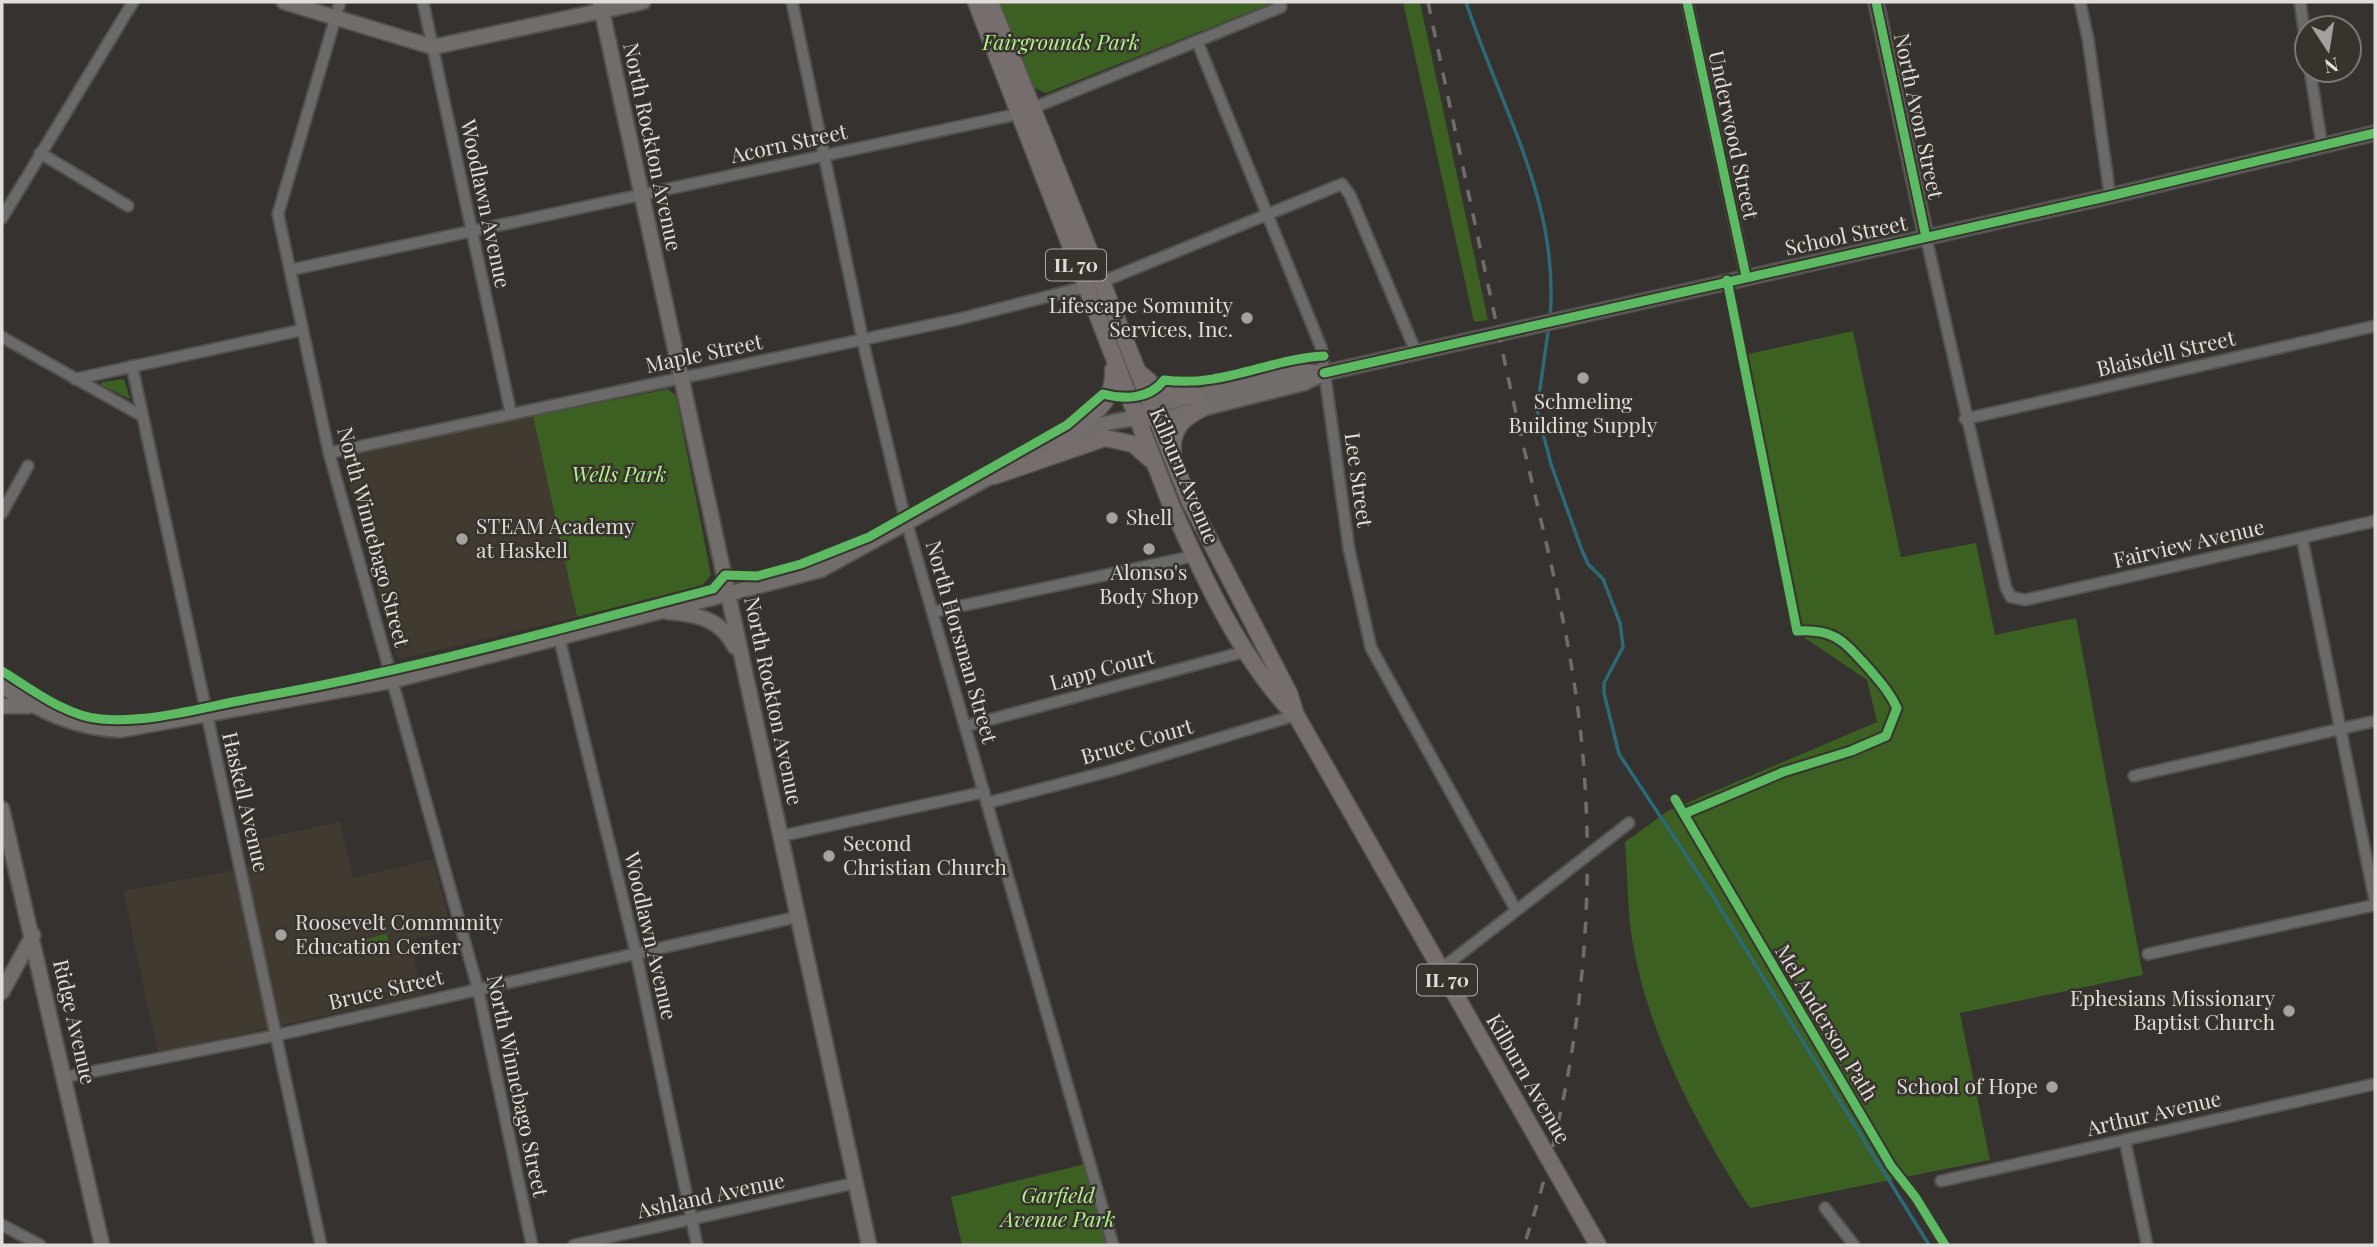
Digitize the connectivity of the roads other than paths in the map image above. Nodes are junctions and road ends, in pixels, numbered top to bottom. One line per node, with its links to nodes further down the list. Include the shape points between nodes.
1 (133, 2): 22 (street)
2 (284, 2): 14 (main road)
3 (340, 2): 14 (street, North Winnebago Street)
4 (423, 2): 16 (street, Woodlawn Avenue)
5 (643, 2): 13 (main road)
6 (792, 2): 23 (street, North Horsman Street)
7 (976, 2): 19 (main road, Kilburn Avenue / IL 70)
8 (989, 2): 18 (main road, Kilburn Avenue / IL 70)
9 (1687, 2): 32 (street, Underwood Street)
10 (1876, 2): 30 (main road, North Avon Street)
11 (2080, 2): 25 (street)
12 (1280, 4): 15 (street, Acorn Street)
13 (601, 6): 16 (main road); 24 (main road, North Rockton Avenue)
14 (335, 17): 16 (main road); 31 (street, North Winnebago Street, via 278,214)
15 (1197, 41): 18 (street, Acorn Street); 27 (street, Lee Street)
16 (433, 47): 29 (street, Woodlawn Avenue)
17 (2312, 84): 21 (street)
18 (1034, 108): 19 (street, Acorn Street); 33 (main road, Kilburn Avenue / IL 70)
19 (1018, 114): 23 (street, Acorn Street); 34 (main road, Kilburn Avenue / IL 70)
20 (2375, 133): 21 (main road, School Street)
21 (2322, 146): 25 (main road, School Street)
22 (40, 153): 26 (street); 28 (street)
23 (825, 156): 24 (street, Acorn Street); 38 (street, North Horsman Street)
24 (642, 196): 29 (street, Acorn Street); 44 (main road, North Rockton Avenue)
25 (2110, 196): 30 (main road, School Street)
26 (128, 206)
27 (1267, 214): 33 (street); 39 (street, via 1342,184); 43 (street, Lee Street, via 1321,347)
28 (2, 218)
29 (470, 232): 31 (street, Acorn Street); 48 (street, Woodlawn Avenue)
30 (1926, 237): 32 (main road, School Street); 51 (street, North Avon Street)
31 (290, 270): 36 (street, North Winnebago Street)
32 (1746, 276): 39 (main road, School Street)
33 (1104, 281): 42 (main road, Kilburn Avenue / IL 70)
34 (1085, 287): 38 (street, Maple Street); 40 (main road, Kilburn Avenue / IL 70)
35 (2375, 326): 51 (street, Blaisdell Street)
36 (302, 330): 41 (street); 53 (street, North Winnebago Street)
37 (2, 337): 45 (street)
38 (863, 339): 44 (street, Maple Street); 60 (street, North Horsman Street)
39 (1416, 352): 43 (main road, School Street)
40 (1112, 357): 50 (main road, Kilburn Avenue / IL 70); 52 (main road, via 1110,396)
41 (132, 366): 45 (street); 49 (street, Haskell Avenue)
42 (1137, 369): 46 (main road, via 1161,392); 47 (main road, Kilburn Avenue / IL 70)
43 (1324, 373): 46 (main road, School Street, via 1304,371); 85 (street, Lee Street, via 1349,549 1367,638)
44 (680, 378): 48 (street, Maple Street); 63 (main road, North Rockton Avenue)
45 (75, 379): 49 (street)
46 (1199, 402): 47 (main road, School Street); 54 (main road, via 1176,429)
47 (1154, 413): 50 (main road, School Street); 54 (main road, Kilburn Avenue / IL 70)
48 (511, 414): 53 (street, Maple Street)
49 (142, 416): 75 (street, Haskell Avenue)
50 (1136, 416): 52 (main road, School Street); 55 (main road, Kilburn Avenue / IL 70)
51 (1965, 419): 64 (street, North Avon Street)
52 (1062, 439): 57 (main road, School Street)
53 (329, 453): 70 (street, North Winnebago Street)
54 (1174, 462): 74 (main road, Kilburn Avenue / IL 70)
55 (1155, 465): 57 (main road, via 1133,444 1105,438); 62 (main road, Kilburn Avenue / IL 70)
56 (28, 466): 58 (street)
57 (994, 476): 60 (main road, School Street)
58 (2, 513)
59 (2375, 521): 61 (street, Fairview Avenue)
60 (907, 523): 63 (main road, School Street, via 820,570); 66 (street, North Horsman Street)
61 (2302, 538): 64 (street, Fairview Avenue, via 2025,600); 78 (street)
62 (1194, 556): 66 (street); 68 (main road, Kilburn Avenue / IL 70)
63 (729, 592): 65 (main road, School Street); 69 (main road, North Rockton Avenue)
64 (2011, 597)
65 (656, 611): 67 (main road, School Street); 69 (main road, via 687,613 720,625)
66 (933, 612): 77 (street, North Horsman Street)
67 (559, 637): 70 (main road, School Street); 88 (street, Woodlawn Avenue)
68 (1247, 651): 74 (main road, Kilburn Avenue / IL 70); 77 (street, Lapp Court)
69 (744, 662): 83 (main road, North Rockton Avenue)
70 (391, 681): 75 (main road, School Street); 91 (street, North Winnebago Street)
71 (2, 686): 73 (main road)
72 (2, 706): 73 (main road)
73 (34, 707): 75 (main road, School Street, via 103,730)
74 (1296, 715): 80 (street, Bruce Court, via 1114,770); 90 (main road, Kilburn Avenue / IL 70)
75 (206, 717): 93 (street, Haskell Avenue)
76 (2375, 721): 78 (street)
77 (966, 726): 80 (street, North Horsman Street)
78 (2342, 729): 79 (street); 84 (street)
79 (2134, 776)
80 (986, 797): 83 (street); 109 (street, North Horsman Street)
81 (2, 809): 87 (main road, Ridge Avenue)
82 (1629, 823): 85 (street)
83 (780, 836): 86 (main road, North Rockton Avenue)
84 (2375, 903): 89 (street)
85 (1516, 910): 90 (street)
86 (797, 917): 88 (street, Bruce Street); 98 (main road, North Rockton Avenue)
87 (33, 936): 92 (main road); 94 (main road, Ridge Avenue)
88 (636, 953): 91 (street, Bruce Street); 100 (street, Woodlawn Avenue)
89 (2148, 954)
90 (1441, 969): 110 (main road, Kilburn Avenue / IL 70)
91 (478, 989): 93 (street, Bruce Street); 105 (street, North Winnebago Street)
92 (2, 992)
93 (278, 1035): 94 (street, Bruce Street); 104 (street, Haskell Avenue)
94 (65, 1077): 103 (main road, Ridge Avenue)
95 (2375, 1084): 96 (street, Arthur Avenue)
96 (2125, 1141): 97 (street, Arthur Avenue); 112 (street)
97 (1941, 1181)
98 (855, 1183): 100 (street, Ashland Avenue); 108 (main road, North Rockton Avenue)
99 (1825, 1208): 111 (street)
100 (691, 1220): 106 (street, Ashland Avenue); 107 (street, Woodlawn Avenue)
101 (2, 1225): 102 (street)
102 (40, 1245)
103 (102, 1245)
104 (321, 1245)
105 (532, 1245)
106 (575, 1245)
107 (697, 1245)
108 (869, 1245)
109 (1113, 1245)
110 (1598, 1245)
111 (1854, 1245)
112 (2147, 1245)

